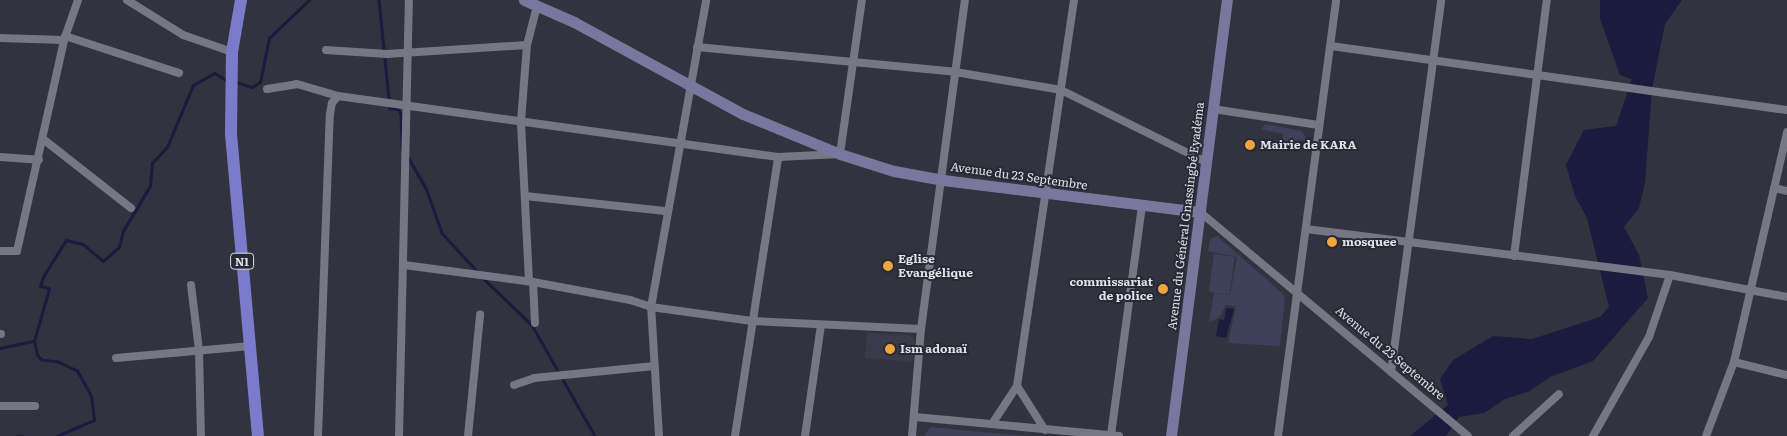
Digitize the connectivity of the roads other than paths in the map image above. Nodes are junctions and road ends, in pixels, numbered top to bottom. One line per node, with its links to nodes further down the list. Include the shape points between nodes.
1 (78, 0): 16 (street)
2 (127, 0): 22 (street, via 182,34)
3 (241, 0): 22 (highway, N1)
4 (409, 0): 21 (street)
5 (524, 0): 14 (main road, Avenue du 23 Septembre)
6 (706, 0): 19 (street)
7 (862, 0): 24 (street)
8 (965, 0): 25 (street)
9 (1074, 0): 30 (street)
10 (1227, 0): 33 (main road, Avenue du Général Gnassingbé Eyadéma)
11 (1336, 0): 18 (street)
12 (1441, 0): 23 (street)
13 (1547, 0): 27 (street)
14 (537, 6): 17 (street); 28 (main road, Avenue du 23 Septembre, via 574,22)
15 (0, 38): 16 (street)
16 (64, 38): 26 (street); 38 (street)
17 (527, 45): 21 (street); 35 (street)
18 (1331, 46): 23 (street); 36 (street)
19 (696, 47): 24 (street); 28 (street)
20 (326, 50): 21 (street, via 386,54)
21 (407, 51): 32 (street)
22 (232, 52): 71 (highway, N1, via 231,134)
23 (1434, 61): 27 (street); 55 (street)
24 (852, 62): 25 (street); 40 (street)
25 (955, 72): 30 (street); 45 (street)
26 (179, 73)
27 (1539, 76): 34 (street); 57 (street)
28 (689, 86): 39 (street); 40 (main road, Avenue du 23 Septembre, via 752,118)
29 (267, 89): 31 (street, via 297,84)
30 (1061, 90): 44 (street); 48 (street)
31 (338, 96): 32 (street); 89 (street, via 332,103 330,114)
32 (409, 104): 35 (street); 58 (street)
33 (1213, 109): 36 (street); 44 (main road, Avenue du Général Gnassingbé Eyadéma)
34 (1787, 110)
35 (521, 120): 39 (street); 49 (street)
36 (1319, 125): 54 (street)
37 (1787, 132): 46 (street)
38 (43, 139): 43 (street); 51 (street)
39 (682, 144): 42 (street); 52 (street)
40 (840, 154): 42 (street); 45 (main road, Avenue du 23 Septembre, via 894,171)
41 (0, 157): 43 (street)
42 (778, 157): 67 (street)
43 (39, 160): 56 (street, via 17,251)
44 (1206, 162): 53 (main road, Avenue du Général Gnassingbé Eyadéma)
45 (942, 180): 48 (main road, Avenue du 23 Septembre); 70 (street)
46 (1774, 188): 47 (street); 63 (street)
47 (1787, 191)
48 (1046, 194): 50 (main road, Avenue du 23 Septembre); 79 (street)
49 (525, 196): 52 (street); 60 (street)
50 (1142, 207): 53 (main road, Avenue du 23 Septembre); 86 (street)
51 (131, 208)
52 (666, 211): 65 (street)
53 (1200, 212): 62 (street, Avenue du 23 Septembre); 97 (main road, Avenue du Général Gnassingbé Eyadéma)
54 (1306, 229): 55 (street); 62 (street)
55 (1410, 241): 57 (street); 76 (street)
56 (0, 251)
57 (1514, 256): 59 (street)
58 (404, 265): 60 (street); 90 (street)
59 (1670, 275): 63 (street); 101 (street, via 1650,337)
60 (531, 281): 65 (street, via 630,300); 68 (street)
61 (191, 285): 72 (street)
62 (1296, 290): 76 (street, Avenue du 23 Septembre); 98 (street)
63 (1751, 290): 64 (street); 74 (street)
64 (1787, 297)
65 (651, 308): 67 (street); 75 (street)
66 (480, 315): 91 (street)
67 (752, 321): 69 (street); 93 (street)
68 (535, 323)
69 (821, 325): 70 (street); 94 (street)
70 (921, 329): 83 (street)
71 (250, 346): 72 (street); 88 (highway, N1)
72 (199, 350): 73 (street); 87 (street)
73 (116, 358)
74 (1734, 362): 77 (street); 102 (street)
75 (654, 366): 78 (street, via 534,378); 92 (street)
76 (1391, 372): 99 (street, Avenue du 23 Septembre)
77 (1787, 375)
78 (514, 385)
79 (1017, 386): 84 (street); 85 (street)
80 (1559, 394): 100 (street)
81 (0, 406): 82 (street)
82 (35, 406)
83 (915, 417): 84 (street); 95 (street)
84 (992, 424): 85 (street)
85 (1045, 430): 86 (street)
86 (1111, 435): 96 (street)
87 (201, 436)
88 (258, 436)
89 (318, 436)
90 (399, 436)
91 (468, 436)
92 (659, 436)
93 (734, 436)
94 (805, 436)
95 (912, 436)
96 (1120, 436)
97 (1171, 436)
98 (1278, 436)
99 (1468, 436)
100 (1514, 436)
101 (1593, 436)
102 (1706, 436)

